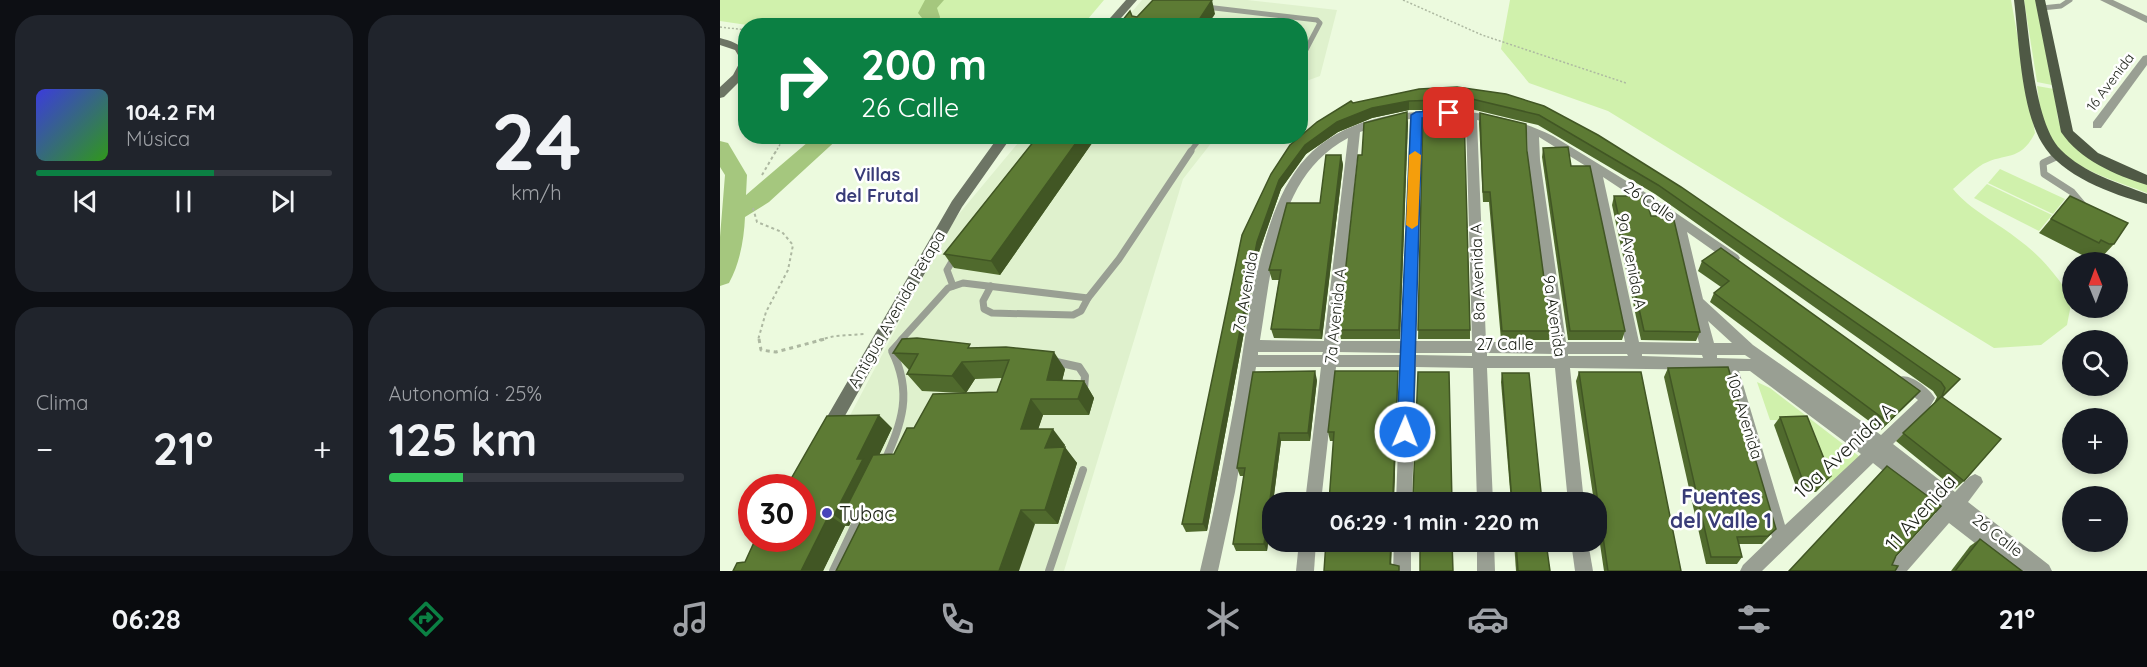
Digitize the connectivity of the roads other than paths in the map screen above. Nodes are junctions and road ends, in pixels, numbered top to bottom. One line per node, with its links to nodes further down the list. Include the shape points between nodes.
1 (1132, 0): 7 (main road)
2 (2019, 0): 16 (main road)
3 (2070, 0): 5 (lane, via 2061,6)
4 (2105, 0): 10 (street)
5 (2041, 4): 17 (main road)
6 (1202, 7): 8 (lane)
7 (1115, 18)
8 (1299, 18)
9 (1308, 19): 12 (lane, via 1320,22)
10 (2147, 20)
11 (720, 42): 13 (main road)
12 (1308, 47)
13 (738, 48)
14 (2147, 58): 21 (street, 16 Avenida)
15 (738, 75): 18 (main road)
16 (2032, 83): 17 (main road); 26 (main road, via 2040,126 2047,142)
17 (2058, 88): 28 (main road, via 2065,127 2076,143 2105,163)
18 (720, 94)
19 (1471, 114): 20 (street, 26 Calle); 23 (street, 26 Calle); 46 (street, 8a Avenida A)
20 (1416, 115): 22 (street, 26 Calle); 44 (street)
21 (2097, 125)
22 (1355, 129): 43 (street, 7a Avenida, via 1313,158 1287,199 1268,253); 45 (street, 7a Avenida A)
23 (1533, 130): 27 (street, 26 Calle); 47 (street, 9a Avenida)
24 (1000, 144): 42 (main road, Antigua Avenida Petapa, via 957,204)
25 (1196, 144): 36 (lane, via 1121,257)
26 (2060, 155): 29 (main road, via 2098,179); 30 (lane, via 2043,163 2044,174 2072,192)
27 (1595, 166): 31 (street, 26 Calle); 48 (street, 9a Avenida A)
28 (2147, 180)
29 (2147, 199)
30 (2087, 213)
31 (1677, 219): 33 (street, 26 Calle); 37 (street, 10a Avenida)
32 (959, 252): 34 (lane, via 947,270)
33 (1748, 269)
34 (953, 286): 35 (lane); 40 (lane)
35 (991, 286): 36 (lane); 36 (lane, via 983,301 984,309 992,314 1073,315 1081,311)
36 (1088, 298)
37 (1697, 302): 38 (street, 10a Avenida); 39 (street, 26 Calle)
38 (1708, 348): 39 (street, 27 Calle); 48 (street, 27 Calle); 50 (street, 10a Avenida)
39 (1748, 349): 56 (street, 26 Calle)
40 (892, 351): 41 (lane); 42 (lane); 57 (lane, via 903,377 904,399 896,435)
41 (902, 351)
42 (871, 352): 55 (main road, Antigua Avenida Petapa)
43 (1252, 353): 45 (street, 27 Calle); 74 (street, 7a Avenida)
44 (1407, 354): 45 (street, 27 Calle); 46 (street, 27 Calle); 61 (street)
45 (1331, 355): 60 (street, 7a Avenida A)
46 (1480, 355): 47 (street, 27 Calle); 62 (street, 8a Avenida A)
47 (1561, 355): 48 (street, 27 Calle); 63 (street, 9a Avenida)
48 (1634, 356): 50 (street, 27 Calle)
49 (1044, 361): 54 (lane, via 1080,367 1085,376)
50 (1712, 363): 51 (street, 27 Calle)
51 (1729, 363): 52 (street, 27 Calle); 66 (street, 10a Avenida)
52 (1758, 368): 56 (street, 26 Calle)
53 (1891, 372): 56 (street, 10a Avenida A, via 1927,398)
54 (1084, 393)
55 (819, 446)
56 (1877, 449): 65 (street, 26 Calle); 66 (street, 10a Avenida A)
57 (881, 470)
58 (1083, 470): 73 (lane)
59 (1975, 482): 65 (street, 11 Avenida)
60 (1314, 492)
61 (1404, 492)
62 (1485, 492)
63 (1575, 492)
64 (867, 500): 72 (lane)
65 (1952, 507): 71 (street, 26 Calle); 80 (street, 11 Avenida)
66 (1781, 538): 79 (street, 10a Avenida A)
67 (1307, 552): 75 (street)
68 (1403, 552): 76 (street)
69 (1486, 552): 77 (street)
70 (1581, 552): 78 (street)
71 (2034, 570)
72 (833, 571)
73 (1049, 571)
74 (1209, 571)
75 (1305, 571)
76 (1402, 571)
77 (1486, 571)
78 (1584, 571)
79 (1749, 571)
80 (1895, 571)

